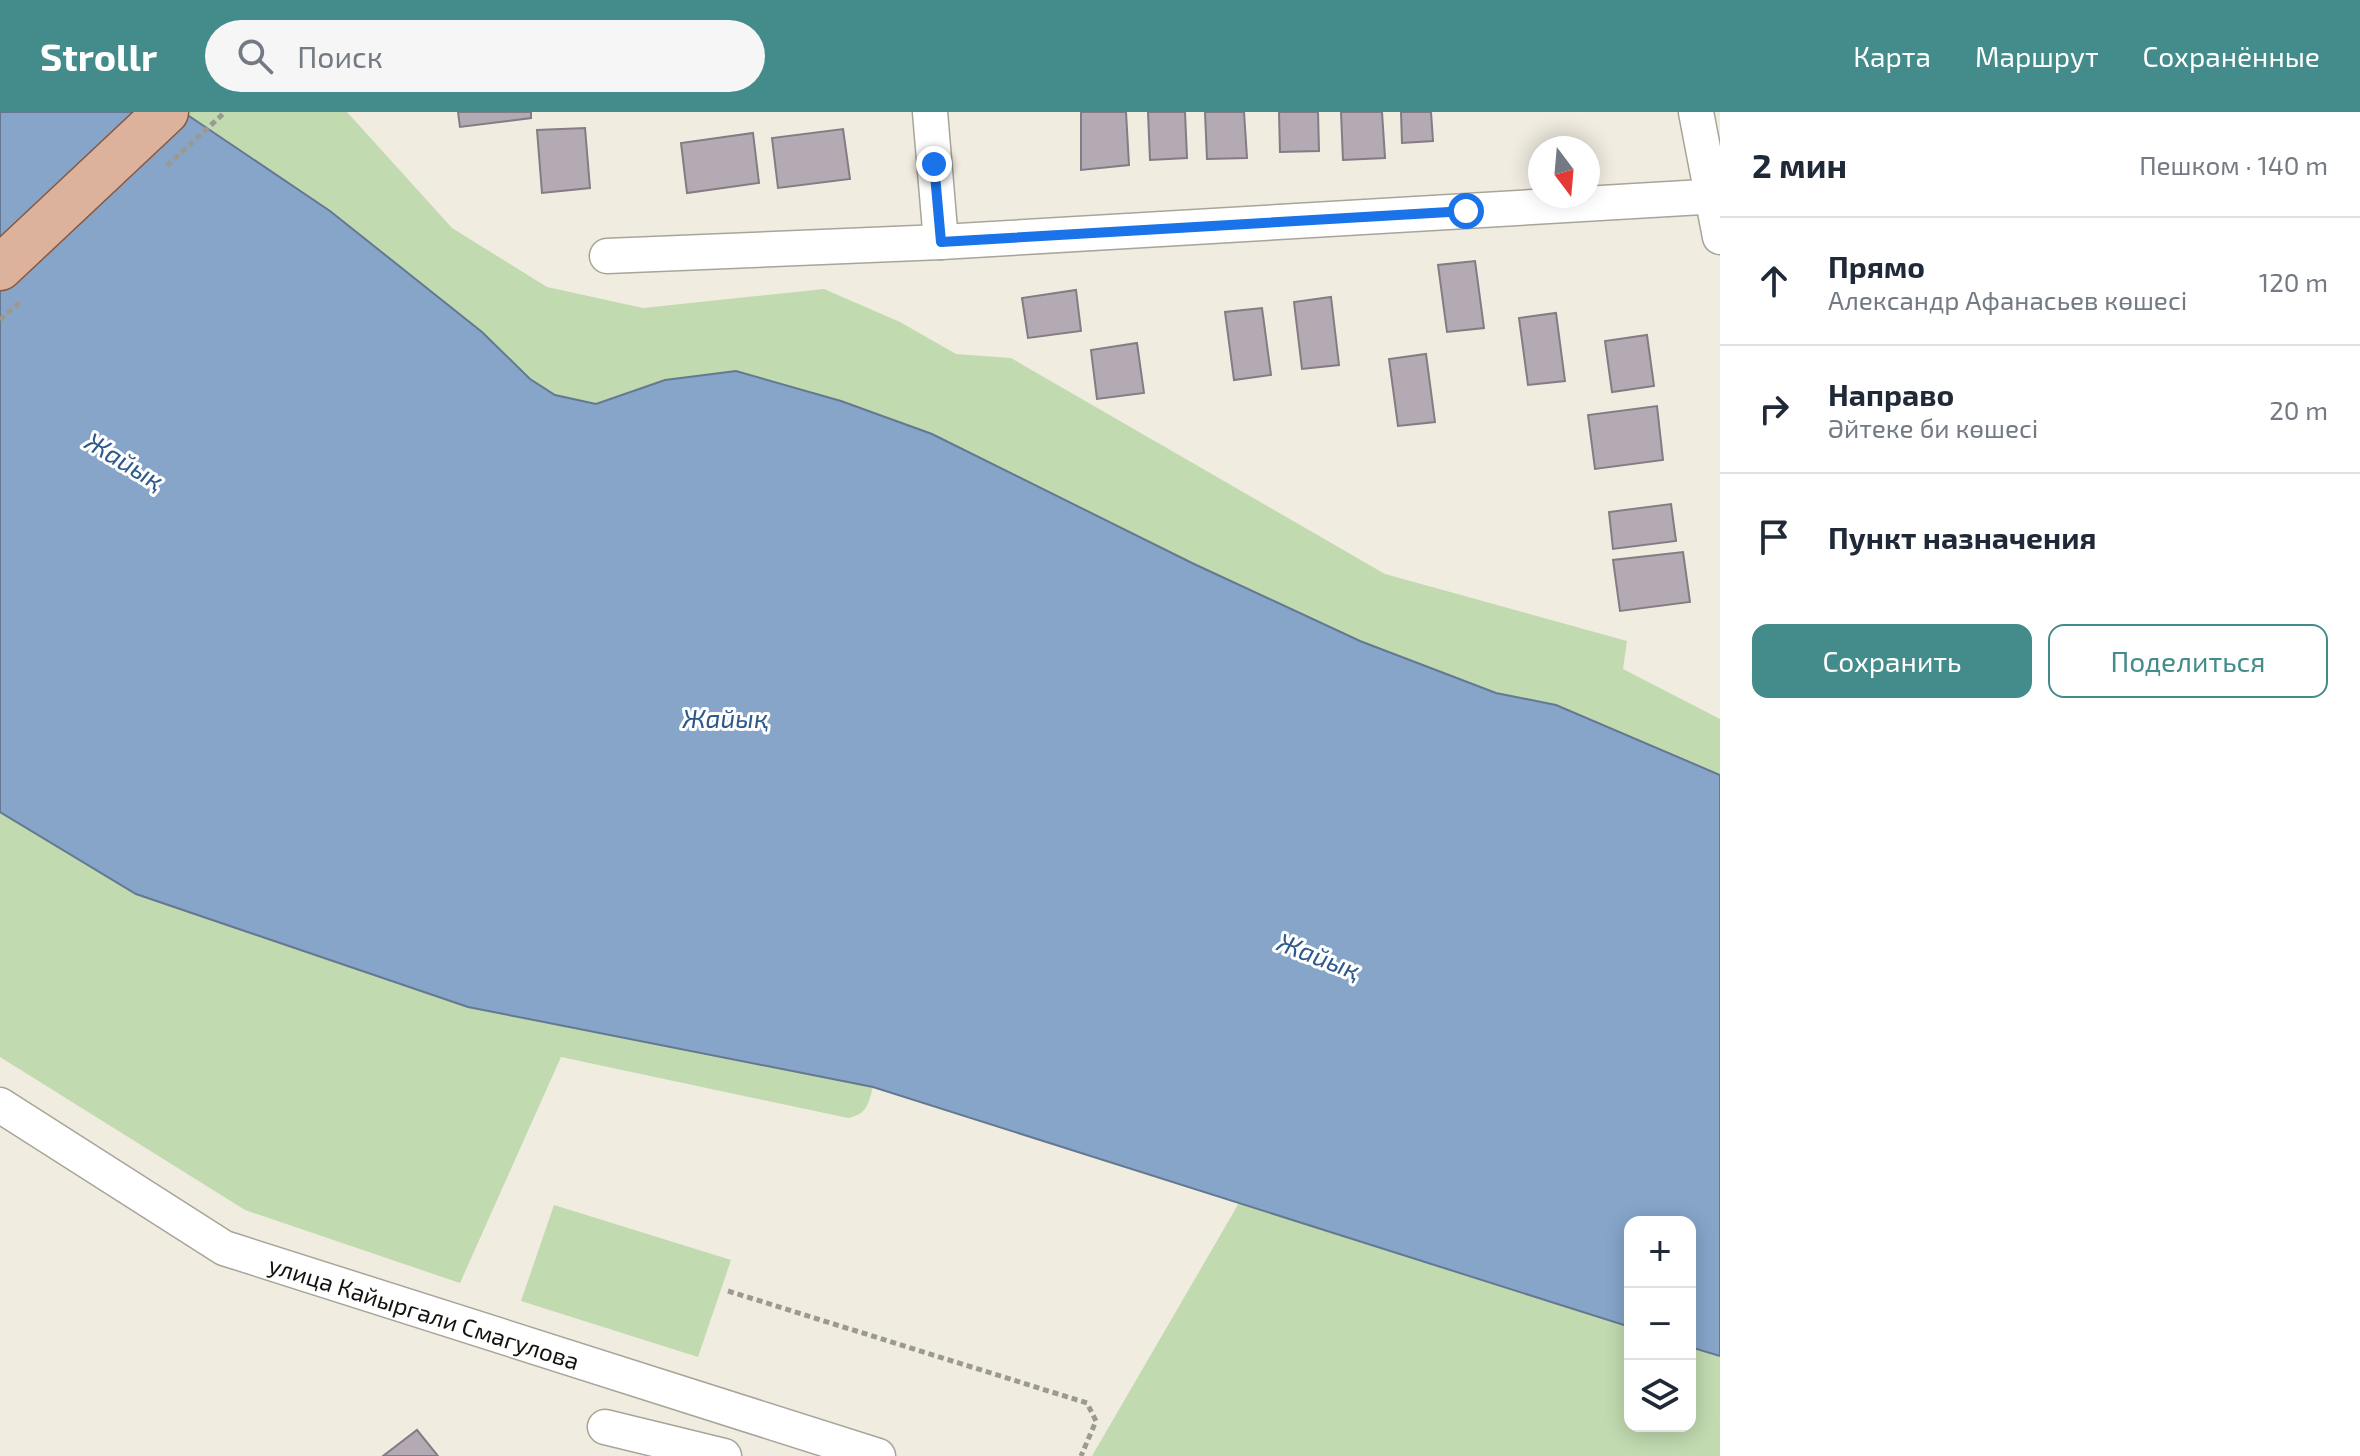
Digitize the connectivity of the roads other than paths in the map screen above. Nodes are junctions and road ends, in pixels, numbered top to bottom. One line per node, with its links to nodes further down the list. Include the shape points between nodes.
1 (166, 112): 8 (main road)
2 (930, 112): 6 (street)
3 (1696, 112): 4 (street)
4 (1716, 196): 5 (street); 6 (street)
5 (1720, 237)
6 (941, 242): 7 (street)
7 (607, 256)
8 (0, 268)
9 (0, 1105): 12 (street, улица Кайыргали Смагулова, via 224,1248)
10 (605, 1427): 11 (street)
11 (724, 1456)
12 (878, 1456)

